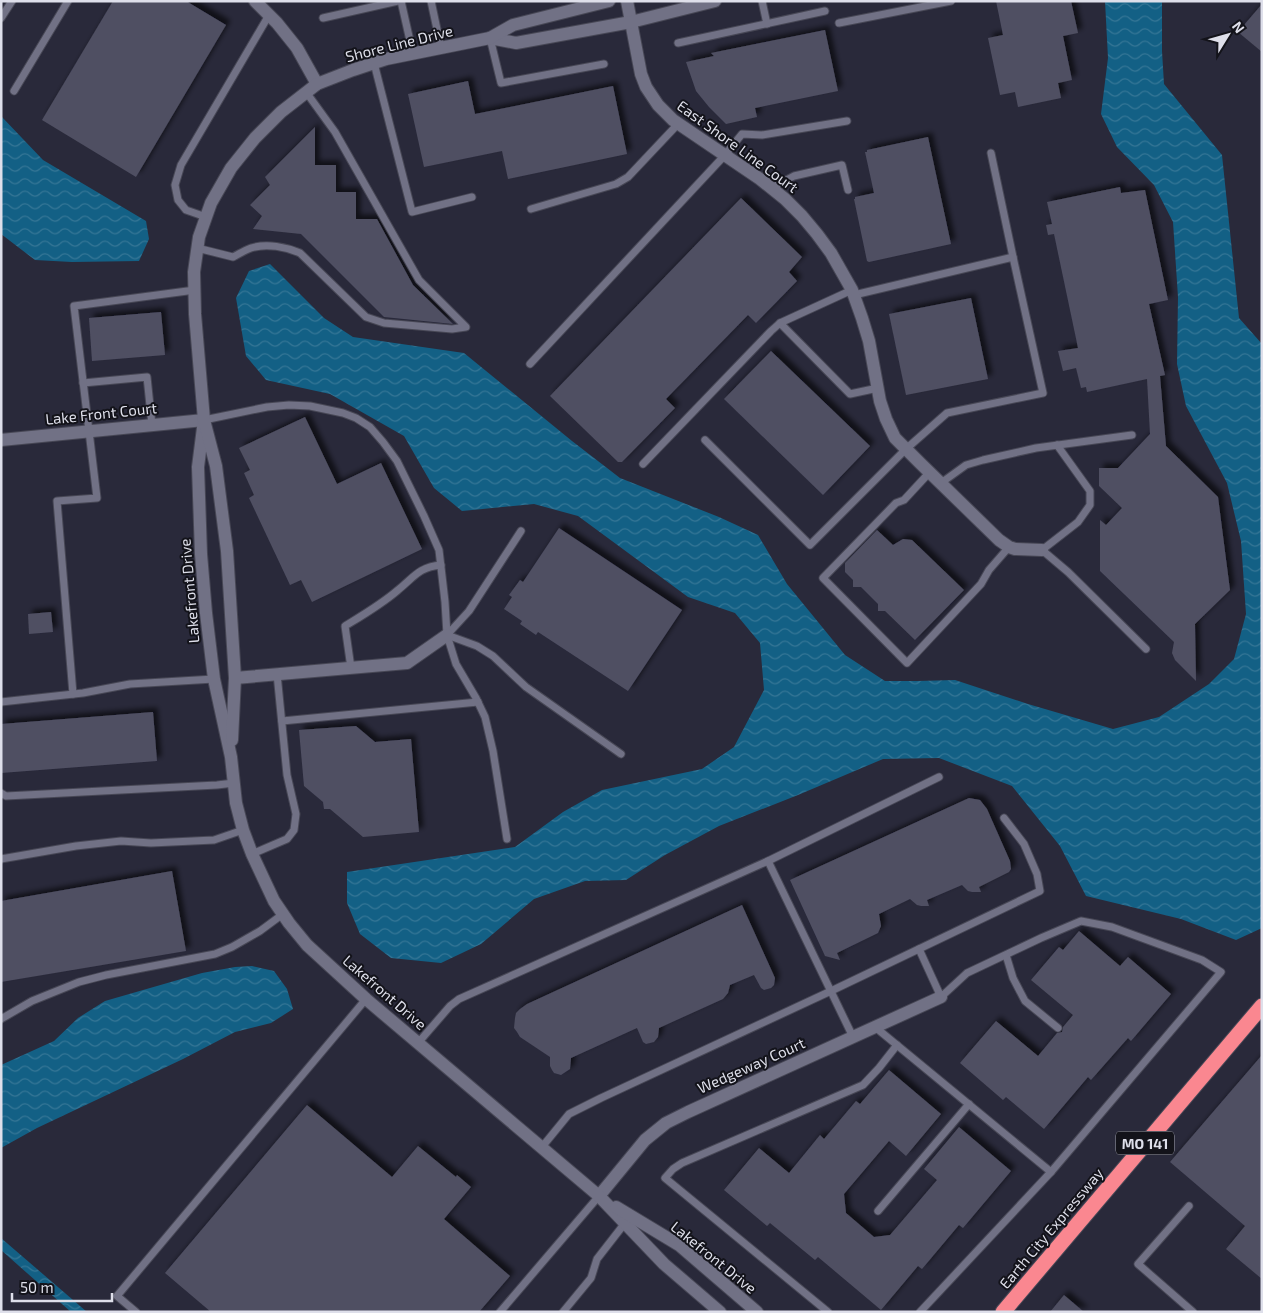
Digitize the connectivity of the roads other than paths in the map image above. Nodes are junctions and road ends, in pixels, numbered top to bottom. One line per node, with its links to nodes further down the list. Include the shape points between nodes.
1 (12, 1): 14 (lane)
2 (68, 1): 26 (lane)
3 (399, 1): 15 (lane); 22 (lane)
4 (431, 1): 21 (lane)
5 (609, 1): 11 (street)
6 (627, 1): 16 (street, East Shore Line Court)
7 (715, 1): 16 (street)
8 (762, 1): 18 (lane)
9 (952, 1): 17 (lane)
10 (259, 2): 13 (street)
11 (588, 4): 19 (street, via 513,25)
12 (826, 11): 18 (lane)
13 (269, 15): 25 (street, via 297,48); 36 (lane, via 181,165 175,185 178,200 186,210)
14 (1, 18)
15 (323, 18)
16 (631, 22): 19 (street, via 516,42); 29 (street, East Shore Line Court, via 646,88)
17 (838, 23)
18 (767, 24): 20 (lane)
19 (490, 38): 21 (street, Shore Line Drive); 24 (lane, via 501,83)
20 (678, 43)
21 (441, 48): 22 (street, Shore Line Drive)
22 (413, 54): 23 (street, Shore Line Drive)
23 (374, 63): 25 (street, Shore Line Drive); 34 (lane, via 412,212)
24 (604, 64)
25 (317, 84): 27 (street, Shore Line Drive)
26 (14, 91)
27 (306, 92): 36 (street, Shore Line Drive, via 255,138 231,168); 37 (lane, via 335,132 419,280 466,327 452,329 384,323 366,317 300,253 286,248 253,247 233,257)
28 (847, 121): 31 (lane, via 762,136 742,134)
29 (678, 124): 31 (street, East Shore Line Court); 35 (lane, via 628,177 616,184)
30 (991, 153): 38 (lane)
31 (725, 155): 32 (street, East Shore Line Court); 42 (lane)
32 (771, 188): 33 (lane, via 794,176 842,165); 40 (street, East Shore Line Court, via 817,234)
33 (848, 190)
34 (472, 197)
35 (531, 209)
36 (206, 217): 37 (street, Lakefront Drive)
37 (197, 248): 39 (street, Lakefront Drive)
38 (1013, 257): 40 (lane); 52 (lane, via 1043,393 947,412)
39 (195, 290): 43 (lane, via 74,306); 45 (street, Lakefront Drive)
40 (853, 293): 41 (lane); 44 (street, East Shore Line Court, via 869,342)
41 (780, 323): 44 (lane, via 850,394); 53 (lane)
42 (530, 364)
43 (83, 382): 46 (lane, via 147,377); 47 (lane)
44 (878, 388): 52 (street, East Shore Line Court, via 886,420 895,438)
45 (204, 420): 46 (street, Lake Front Court); 59 (lane, via 288,405 322,408 356,418 370,427 397,461 439,550); 64 (street, Lakefront Drive, via 216,466 226,541); 65 (street, Lakefront Drive, via 198,466 201,554)
46 (152, 425): 47 (street, Lake Front Court)
47 (88, 431): 49 (street, Lake Front Court); 66 (lane, via 97,498 57,501)
48 (1132, 435): 51 (lane)
49 (1, 440)
50 (705, 440): 52 (lane, via 810,545)
51 (1057, 445): 55 (lane, via 966,466); 58 (lane, via 1090,491 1090,505 1078,522)
52 (906, 449): 54 (street, East Shore Line Court)
53 (643, 464)
54 (929, 473): 55 (street, East Shore Line Court); 57 (lane, via 823,578 907,663 981,584)
55 (941, 483): 57 (street, East Shore Line Court)
56 (521, 531): 60 (lane, via 469,611)
57 (1009, 547): 58 (street)
58 (1042, 550): 61 (lane)
59 (441, 565): 60 (lane); 62 (lane, via 430,566 413,576 345,626)
60 (447, 636): 62 (street, via 407,663); 68 (lane, via 456,664); 70 (lane, via 494,656 526,687)
61 (1146, 649)
62 (351, 668): 63 (street)
63 (277, 674): 64 (street); 69 (lane)
64 (235, 678): 71 (street, Lakefront Drive)
65 (214, 679): 66 (lane, via 130,684); 71 (street, Lakefront Drive)
66 (73, 694): 67 (lane)
67 (1, 702)
68 (478, 702): 69 (lane); 77 (lane, via 491,742)
69 (282, 721): 78 (lane, via 296,814 294,830 287,839)
70 (622, 754)
71 (231, 757): 73 (street, Lakefront Drive)
72 (939, 777): 80 (lane)
73 (234, 783): 74 (lane, via 6,796); 76 (street, Lakefront Drive)
74 (1, 793)
75 (1004, 818): 82 (lane, via 1024,844 1037,874 1040,892)
76 (243, 830): 78 (street, Lakefront Drive); 79 (lane, via 214,840 121,841)
77 (507, 839)
78 (252, 854): 81 (street, Lakefront Drive)
79 (1, 859)
80 (768, 861): 84 (lane); 92 (lane, via 458,999)
81 (283, 914): 86 (street, Lakefront Drive, via 307,945); 88 (lane, via 260,931 215,954 79,982 32,1000)
82 (919, 949): 84 (lane); 85 (lane)
83 (1006, 954): 85 (lane, via 967,973); 90 (lane, via 1013,978 1025,1001); 96 (lane, via 1081,921 1112,926 1202,960 1222,972)
84 (831, 991): 91 (lane); 95 (lane, via 569,1114)
85 (941, 997): 89 (street, Wedgeway Court)
86 (366, 999): 92 (street, Lakefront Drive); 101 (lane, via 117,1296)
87 (1262, 1006): 108 (highway, Earth City Expressway / MO 141)
88 (1, 1019)
89 (875, 1026): 91 (street, Wedgeway Court); 93 (lane)
90 (1058, 1028)
91 (853, 1037): 97 (street, Wedgeway Court, via 666,1123 645,1140)
92 (418, 1043): 95 (street, Lakefront Drive)
93 (897, 1045): 94 (lane); 106 (lane, via 863,1085 682,1163 665,1178)
94 (969, 1104): 96 (lane); 99 (lane)
95 (542, 1148): 97 (street, Lakefront Drive)
96 (1051, 1172): 107 (lane)
97 (599, 1196): 100 (street, Lakefront Drive); 102 (lane); 105 (street, Lakefront Drive, via 679,1245)
98 (1189, 1206): 109 (lane, via 1138,1264)
99 (878, 1211)
100 (625, 1223): 103 (lane, via 597,1259 591,1278); 104 (street, Lakefront Drive, via 664,1264)
101 (136, 1312)
102 (500, 1312)
103 (563, 1312)
104 (720, 1312)
105 (757, 1312)
106 (828, 1312)
107 (920, 1312)
108 (1003, 1312)
109 (1193, 1312)

